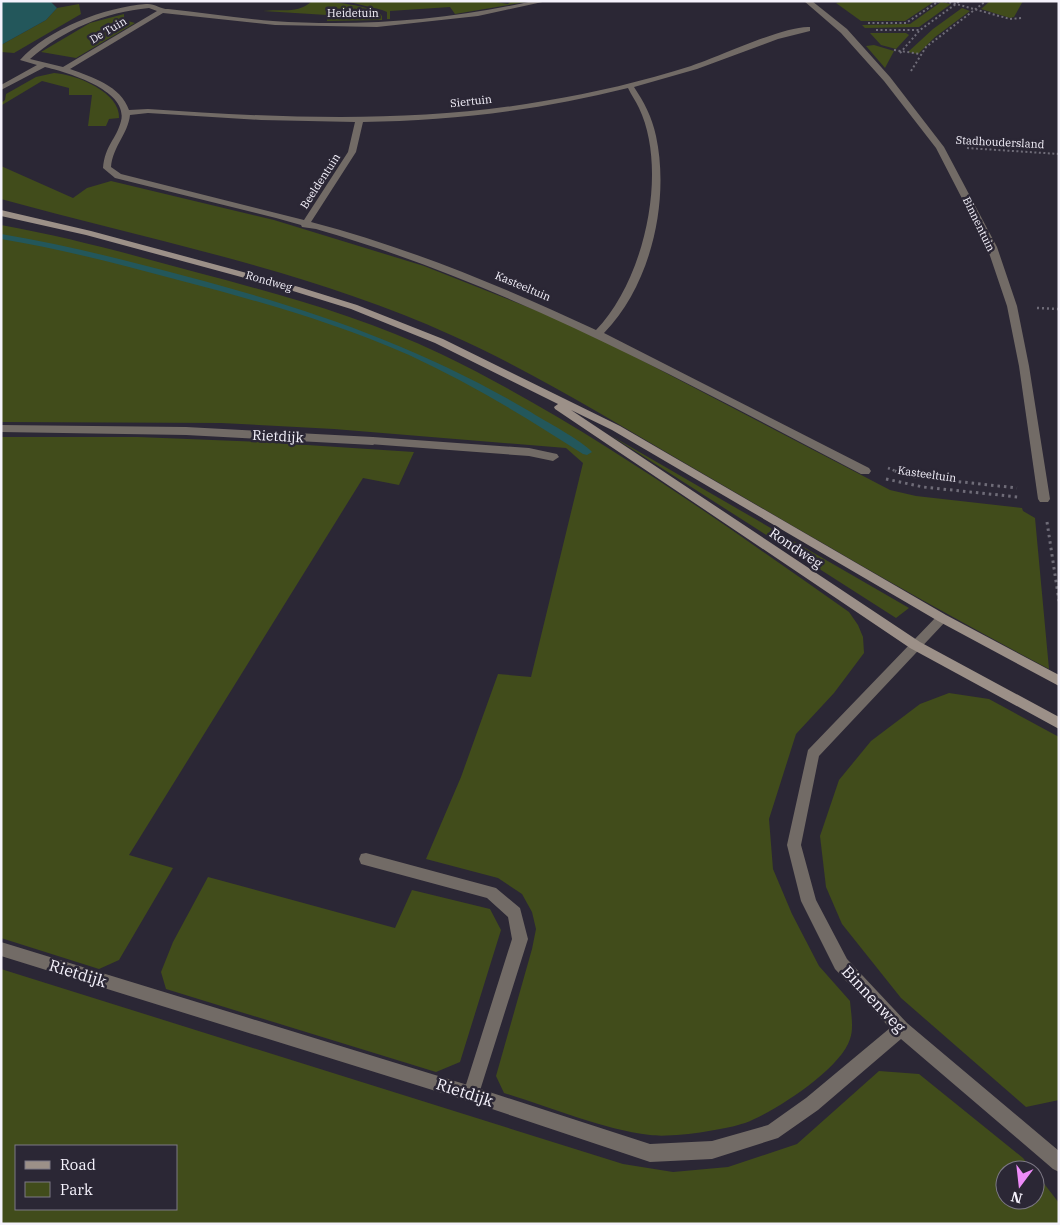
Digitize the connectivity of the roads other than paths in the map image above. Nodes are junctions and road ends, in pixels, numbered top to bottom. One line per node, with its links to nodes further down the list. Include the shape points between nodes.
1 (544, 1): 4 (street, Heidetuin, via 499,12 385,24 277,23)
2 (807, 1): 19 (street, Binnentuin, via 844,31 887,79 940,147 992,246 1012,306)
3 (149, 3): 4 (street, De Tuin); 6 (street, De Tuin, via 79,25 47,42 24,60)
4 (162, 11): 7 (street, De Tuin)
5 (807, 29): 8 (street, Siertuin, via 777,36 688,70)
6 (44, 64): 7 (street, De Tuin); 9 (street)
7 (65, 69): 10 (street, via 103,87 120,100)
8 (630, 86): 11 (street, Siertuin, via 517,107 441,116); 14 (street, via 639,96 651,130 655,162 653,206 646,245 633,284 621,307)
9 (1, 88)
10 (126, 112): 11 (street, Siertuin, via 286,120); 13 (street, Kasteeltuin, via 124,124 108,154 107,168 118,176)
11 (360, 120): 13 (street, Beeldentuin, via 352,152)
12 (1, 213): 15 (main road, Rondweg, via 225,269 354,307 447,344)
13 (305, 225): 14 (street, Kasteeltuin, via 436,264)
14 (598, 334): 18 (street, Kasteeltuin)
15 (526, 384): 20 (main road, Rondweg, via 616,428); 21 (main road, Rondweg)
16 (1, 428): 17 (street, Rietdijk, via 186,431 529,452)
17 (553, 457)
18 (865, 471)
19 (1044, 499)
20 (942, 618): 21 (street, Binnenweg); 22 (main road, Rondweg)
21 (914, 645): 23 (main road, Rondweg); 26 (street, Binnenweg, via 813,754 794,845 809,901 841,964)
22 (1059, 681)
23 (1059, 724)
24 (366, 858): 27 (street, via 491,893 514,912 520,939)
25 (1, 949): 27 (street, Rietdijk)
26 (901, 1029): 27 (street, Rietdijk, via 812,1104 772,1132 712,1150 650,1153); 28 (street, Binnenweg)
27 (471, 1094)
28 (1059, 1163)

